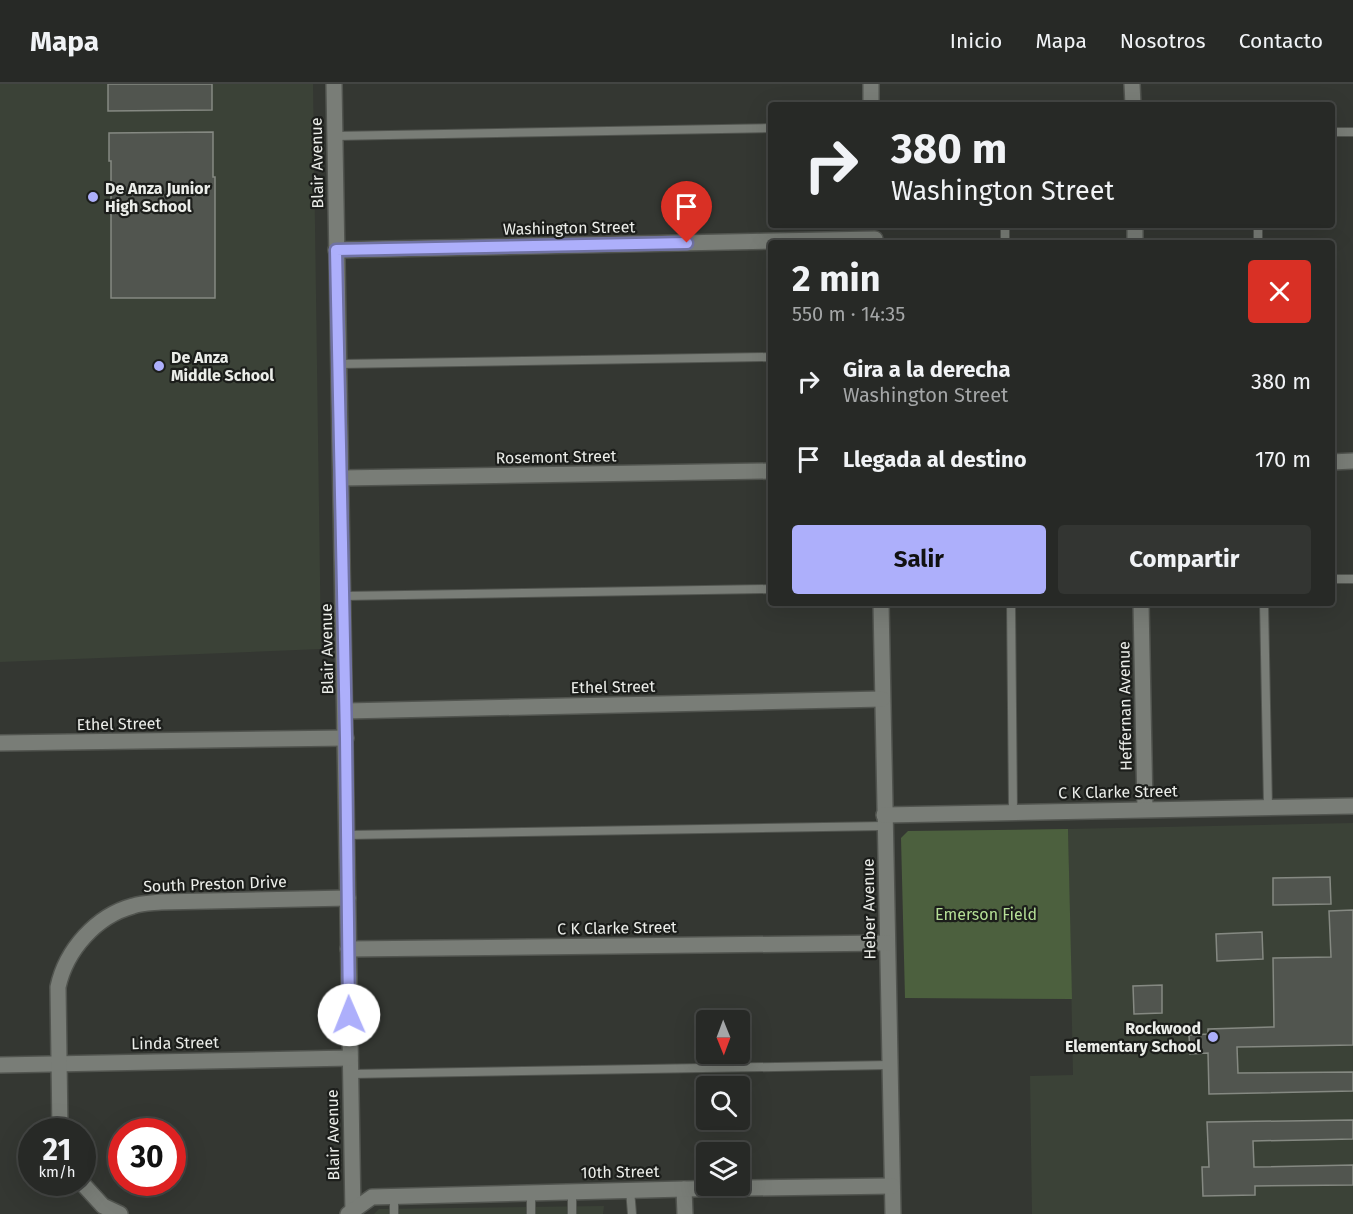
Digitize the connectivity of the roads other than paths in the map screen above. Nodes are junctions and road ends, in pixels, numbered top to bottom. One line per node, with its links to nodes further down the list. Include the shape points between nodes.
1 (334, 84): 9 (street, Blair Avenue)
2 (871, 84): 4 (street)
3 (1132, 84): 5 (street)
4 (871, 102)
5 (1133, 102)
6 (768, 128): 9 (lane)
7 (1335, 132): 8 (lane)
8 (1353, 132)
9 (334, 136): 11 (street, Blair Avenue)
10 (874, 236): 11 (street, Washington Street)
11 (336, 250): 13 (street, Blair Avenue)
12 (768, 357): 13 (lane)
13 (339, 364): 17 (street, Blair Avenue)
14 (1353, 461): 15 (street)
15 (1335, 462)
16 (768, 471): 17 (street, Rosemont Street)
17 (341, 478): 21 (street, Blair Avenue)
18 (1335, 579): 19 (lane)
19 (1353, 579)
20 (768, 589): 21 (lane)
21 (344, 596): 27 (street, Blair Avenue)
22 (881, 606): 26 (street, Heber Avenue)
23 (1011, 606): 33 (lane)
24 (1141, 606): 32 (street, Heffernan Avenue)
25 (1264, 606): 31 (lane)
26 (882, 699): 27 (street, Ethel Street); 34 (street, Heber Avenue)
27 (346, 711): 28 (street, Blair Avenue)
28 (346, 738): 29 (street, Ethel Street); 35 (street, Blair Avenue)
29 (0, 743)
30 (1353, 806): 31 (street, C K Clarke Street)
31 (1268, 807): 32 (street, C K Clarke Street)
32 (1144, 809): 33 (street, C K Clarke Street)
33 (1013, 812): 34 (street, C K Clarke Street)
34 (884, 820): 35 (lane); 37 (street, Heber Avenue)
35 (347, 835): 36 (street, Blair Avenue)
36 (348, 898): 38 (street, Blair Avenue); 39 (street, South Preston Drive, via 161,902 133,906 107,918 74,949 61,971 57,987)
37 (887, 943): 38 (street, C K Clarke Street); 41 (street, Heber Avenue)
38 (348, 949): 42 (street, Blair Avenue)
39 (58, 1064): 40 (street, Linda Street); 42 (street, Linda Street); 43 (street, South Preston Drive)
40 (0, 1065)
41 (890, 1065): 42 (lane); 44 (street, Heber Avenue)
42 (350, 1066): 51 (street, Blair Avenue)
43 (60, 1118)
44 (892, 1186): 45 (street, 10th Street); 58 (street, Heber Avenue)
45 (684, 1189): 46 (street, 10th Street); 57 (street)
46 (630, 1190): 47 (street, 10th Street); 56 (lane)
47 (572, 1192): 48 (street, 10th Street); 55 (lane)
48 (531, 1193): 50 (street, 10th Street); 54 (lane)
49 (94, 1196): 52 (street, via 103,1206)
50 (394, 1196): 51 (street, 10th Street, via 372,1197); 53 (lane)
51 (352, 1213)
52 (120, 1214)
53 (394, 1214)
54 (531, 1214)
55 (572, 1214)
56 (632, 1214)
57 (685, 1214)
58 (893, 1214)

